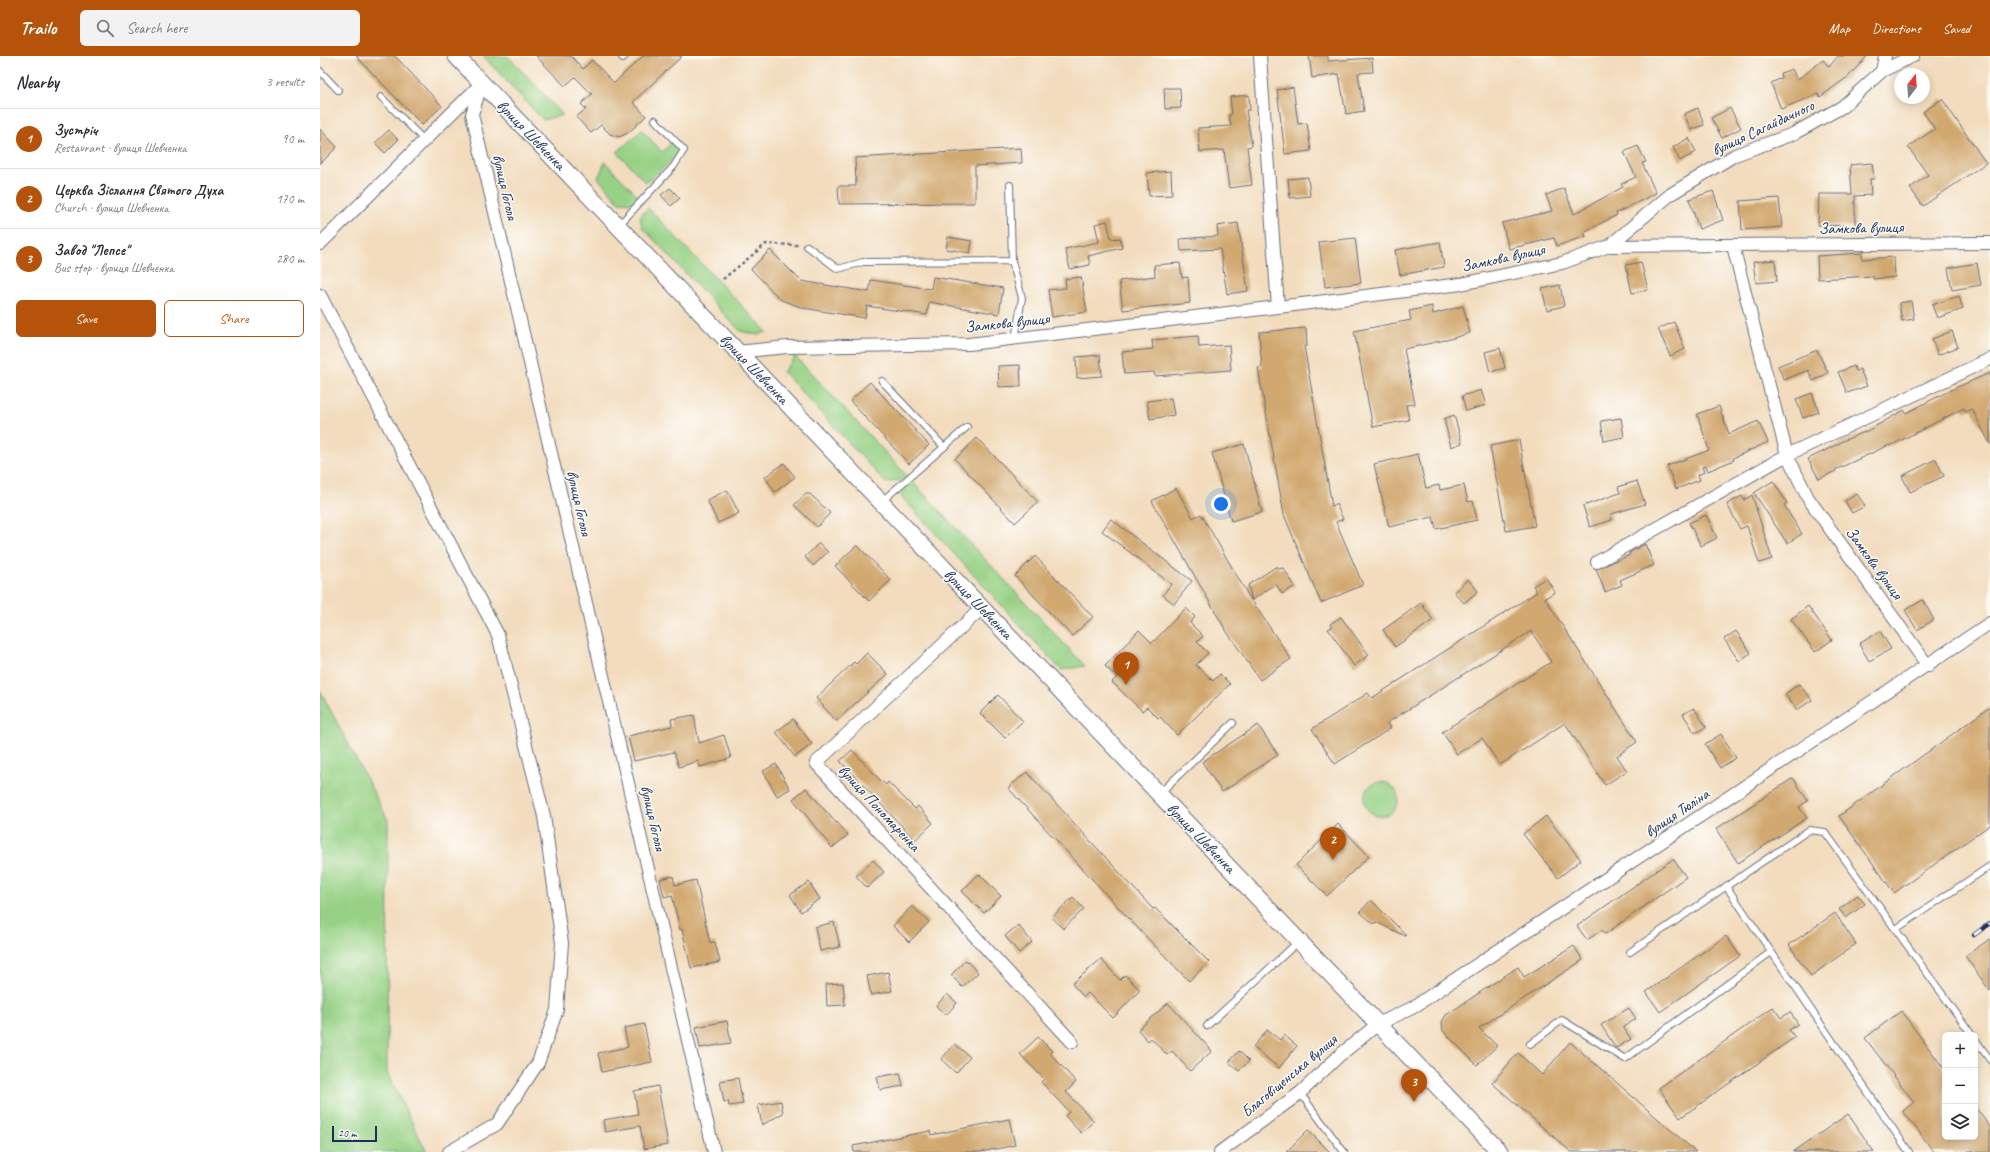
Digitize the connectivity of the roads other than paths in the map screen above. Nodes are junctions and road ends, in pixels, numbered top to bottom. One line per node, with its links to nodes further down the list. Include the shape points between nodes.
1 (456, 56): 9 (main road, вулиця Шевченка)
2 (621, 56): 3 (lane)
3 (625, 56)
4 (1260, 56): 23 (street)
5 (1885, 56): 8 (street)
6 (1913, 56): 8 (street, вулиця Сагайдачного)
7 (320, 71): 10 (lane)
8 (1882, 71): 19 (street, вулиця Сагайдачного, via 1842,107 1793,134 1735,155 1671,194)
9 (482, 83): 13 (street); 15 (main road, вулиця Шевченка); 53 (street, вулиця Гоголя, via 472,114)
10 (338, 90)
11 (381, 97): 13 (lane)
12 (655, 120): 15 (lane, via 684,150 674,166)
13 (424, 140): 17 (street)
14 (1010, 185): 21 (lane)
15 (618, 226): 25 (main road, вулиця Шевченка)
16 (1990, 243): 20 (street, Замкова вулиця)
17 (320, 244)
18 (807, 246): 21 (lane, via 838,269 863,262)
19 (1609, 246): 20 (street, Замкова вулиця); 23 (street, Замкова вулиця, via 1562,263 1461,284)
20 (1733, 246): 30 (street, Замкова вулиця)
21 (1012, 261): 24 (lane, via 1022,298)
22 (320, 295): 52 (street, via 498,635 544,816 562,943 557,1010 538,1063 497,1124)
23 (1278, 308): 24 (street, Замкова вулиця)
24 (1016, 339): 25 (street, Замкова вулиця, via 969,344 787,347)
25 (738, 352): 31 (main road, вулиця Шевченка)
26 (1990, 359): 30 (street)
27 (882, 381): 29 (lane)
28 (967, 428): 29 (lane)
29 (944, 447): 31 (lane)
30 (1787, 455): 32 (street); 35 (street, Замкова вулиця, via 1808,498)
31 (881, 502): 33 (main road, вулиця Шевченка)
32 (1598, 562)
33 (982, 608): 37 (main road, вулиця Шевченка); 47 (street, вулиця Пономаренка, via 816,763)
34 (1990, 623): 35 (street, вулиця Тюліна)
35 (1928, 666): 44 (street, вулиця Тюліна, via 1412,1008)
36 (1233, 723): 37 (lane)
37 (1159, 794): 41 (main road, вулиця Шевченка)
38 (1990, 866): 40 (lane)
39 (1726, 886): 40 (lane, via 1809,830 1825,832); 42 (lane); 43 (lane)
40 (1896, 929): 46 (lane)
41 (1299, 941): 44 (main road, вулиця Шевченка); 45 (lane)
42 (1630, 952)
43 (1771, 952): 49 (lane, via 1625,1060 1562,1020); 57 (lane)
44 (1378, 1024): 51 (street, Благовіщенська вулиця); 56 (main road, вулиця Шевченка)
45 (1207, 1026)
46 (1970, 1032)
47 (1072, 1042)
48 (1978, 1043): 50 (lane)
49 (1530, 1044)
50 (1990, 1060)
51 (1300, 1093): 54 (street, Благовіщенська вулиця); 55 (lane)
52 (449, 1152)
53 (714, 1152)
54 (1220, 1152)
55 (1344, 1152)
56 (1500, 1152)
57 (1909, 1152)

